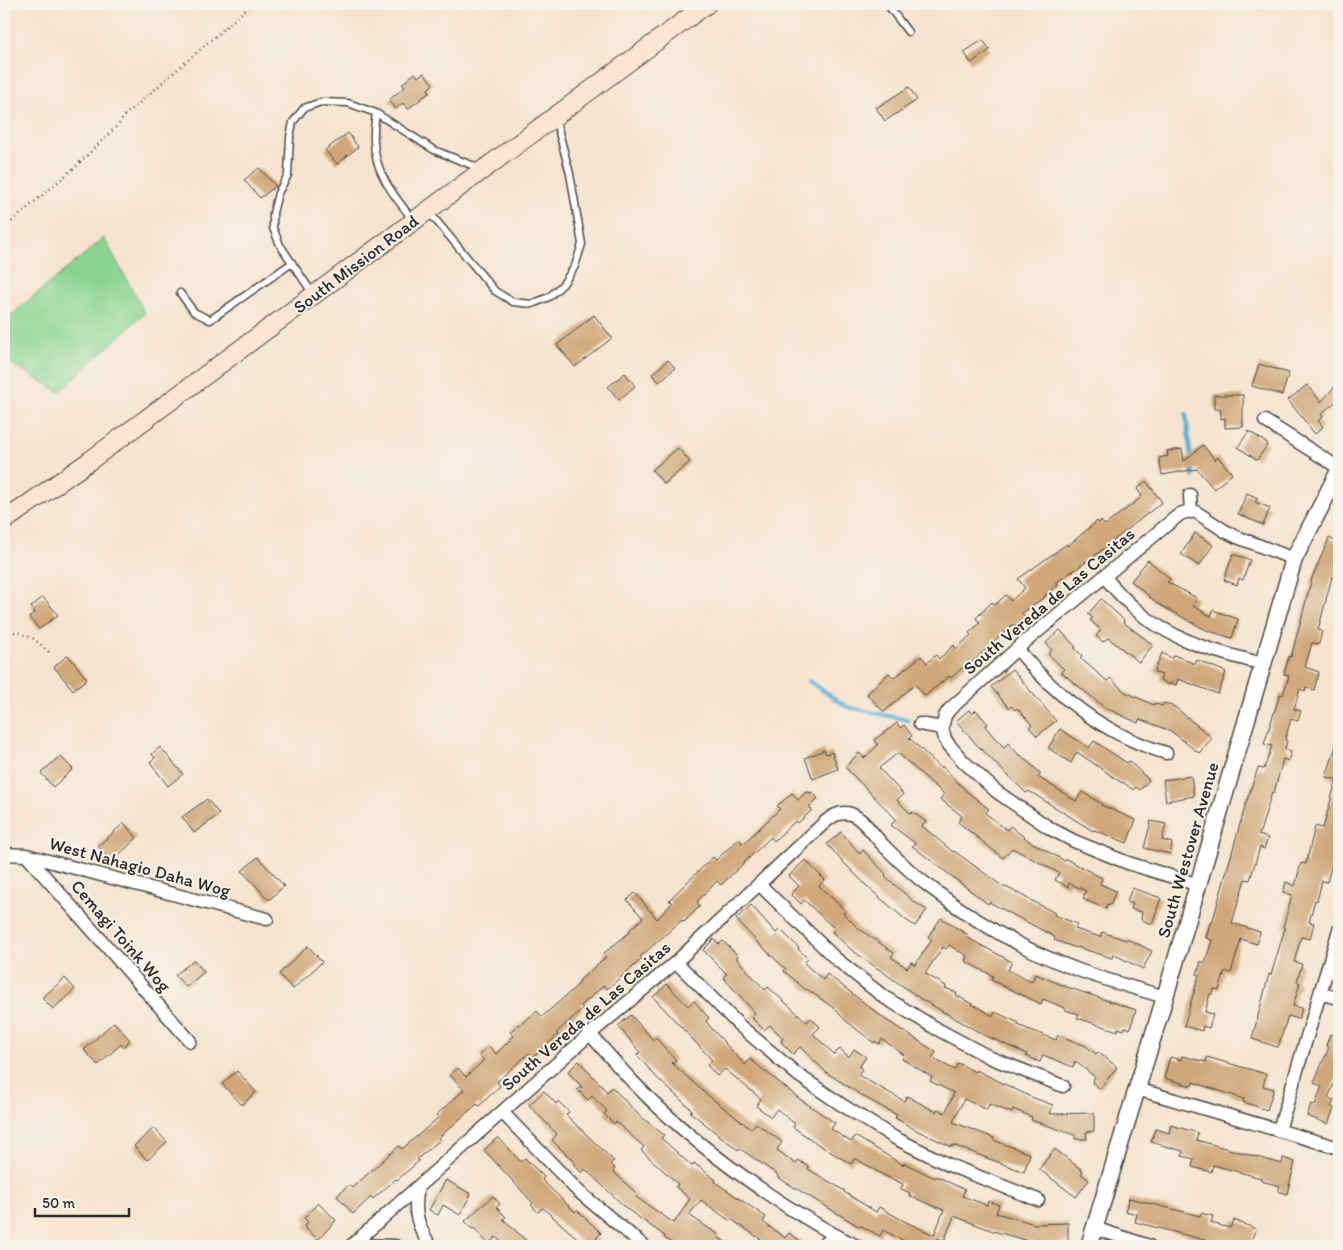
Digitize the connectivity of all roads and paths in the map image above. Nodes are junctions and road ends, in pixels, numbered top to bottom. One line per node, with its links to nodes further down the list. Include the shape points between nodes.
1 (252, 4): 9 (path, via 123,117 73,169)
2 (707, 4): 6 (main road, South Mission Road)
3 (887, 4): 4 (lane)
4 (908, 32)
5 (376, 114): 7 (lane, via 434,150); 8 (lane, via 374,140 378,164 388,185); 10 (lane, via 348,103 321,102 304,108 293,122 288,175 278,193 273,213 273,228)
6 (555, 116): 7 (main road, South Mission Road); 8 (lane, via 570,174 582,244 571,272 549,297 532,304 513,302 495,291)
7 (483, 170): 8 (main road, South Mission Road)
8 (421, 216): 12 (main road, South Mission Road)
9 (4, 228)
10 (292, 263): 11 (lane, via 210,320 194,312); 12 (lane)
11 (180, 293)
12 (314, 295): 17 (main road, South Mission Road)
13 (1265, 421): 14 (street)
14 (1339, 469): 18 (street, South Westover Avenue)
15 (1190, 495): 16 (street)
16 (1190, 512): 18 (street, via 1196,512 1237,537); 19 (street, South Vereda de Las Casitas, via 1180,514)
17 (4, 521)
18 (1294, 559): 24 (street, South Westover Avenue)
19 (1104, 576): 22 (street, South Vereda de Las Casitas); 24 (street, via 1134,608 1183,640)
20 (4, 615): 21 (path, via 8,625)
21 (5, 631): 23 (path, via 20,632 34,639)
22 (1017, 649): 26 (street, South Vereda de Las Casitas, via 949,710); 27 (street, via 1059,694 1084,713 1139,744)
23 (50, 654)
24 (1264, 664): 31 (street, South Westover Avenue)
25 (920, 724): 26 (street)
26 (942, 728): 31 (street, via 949,745 996,792 1051,829 1111,857)
27 (1166, 753)
28 (4, 854): 29 (street, West Nahagio Daha Wog)
29 (26, 855): 32 (street, West Nahagio Daha Wog); 39 (street, Cemagi Toink Wog)
30 (759, 884): 34 (street, South Vereda de Las Casitas); 36 (street, South Vereda de Las Casitas, via 831,817 851,814 924,882 995,931 1080,971); 40 (street, via 836,959 884,997 991,1058)
31 (1198, 885): 36 (street, South Westover Avenue)
32 (267, 919)
33 (1339, 930): 35 (street)
34 (676, 962): 38 (street, South Vereda de Las Casitas); 46 (street, via 739,1025 798,1076 842,1105 895,1138 934,1157)
35 (1321, 994): 37 (street); 43 (street)
36 (1165, 998): 41 (street, South Westover Avenue)
37 (1339, 998)
38 (590, 1034): 42 (street, South Vereda de Las Casitas); 48 (street, via 641,1089 707,1149 754,1185)
39 (190, 1041)
40 (1063, 1086)
41 (1137, 1089): 43 (street); 47 (street, South Westover Avenue)
42 (502, 1112): 45 (street, South Vereda de Las Casitas); 52 (street, via 578,1190)
43 (1279, 1130): 44 (street)
44 (1339, 1148)
45 (418, 1187): 49 (street, South Vereda de Las Casitas); 51 (street, via 415,1216)
46 (1038, 1200)
47 (1094, 1228): 55 (street, South Westover Avenue); 56 (street)
48 (834, 1236): 53 (street); 54 (street)
49 (352, 1246): 50 (street)
50 (395, 1246)
51 (430, 1246)
52 (644, 1246)
53 (823, 1246)
54 (857, 1246)
55 (1089, 1246)
56 (1149, 1246)

